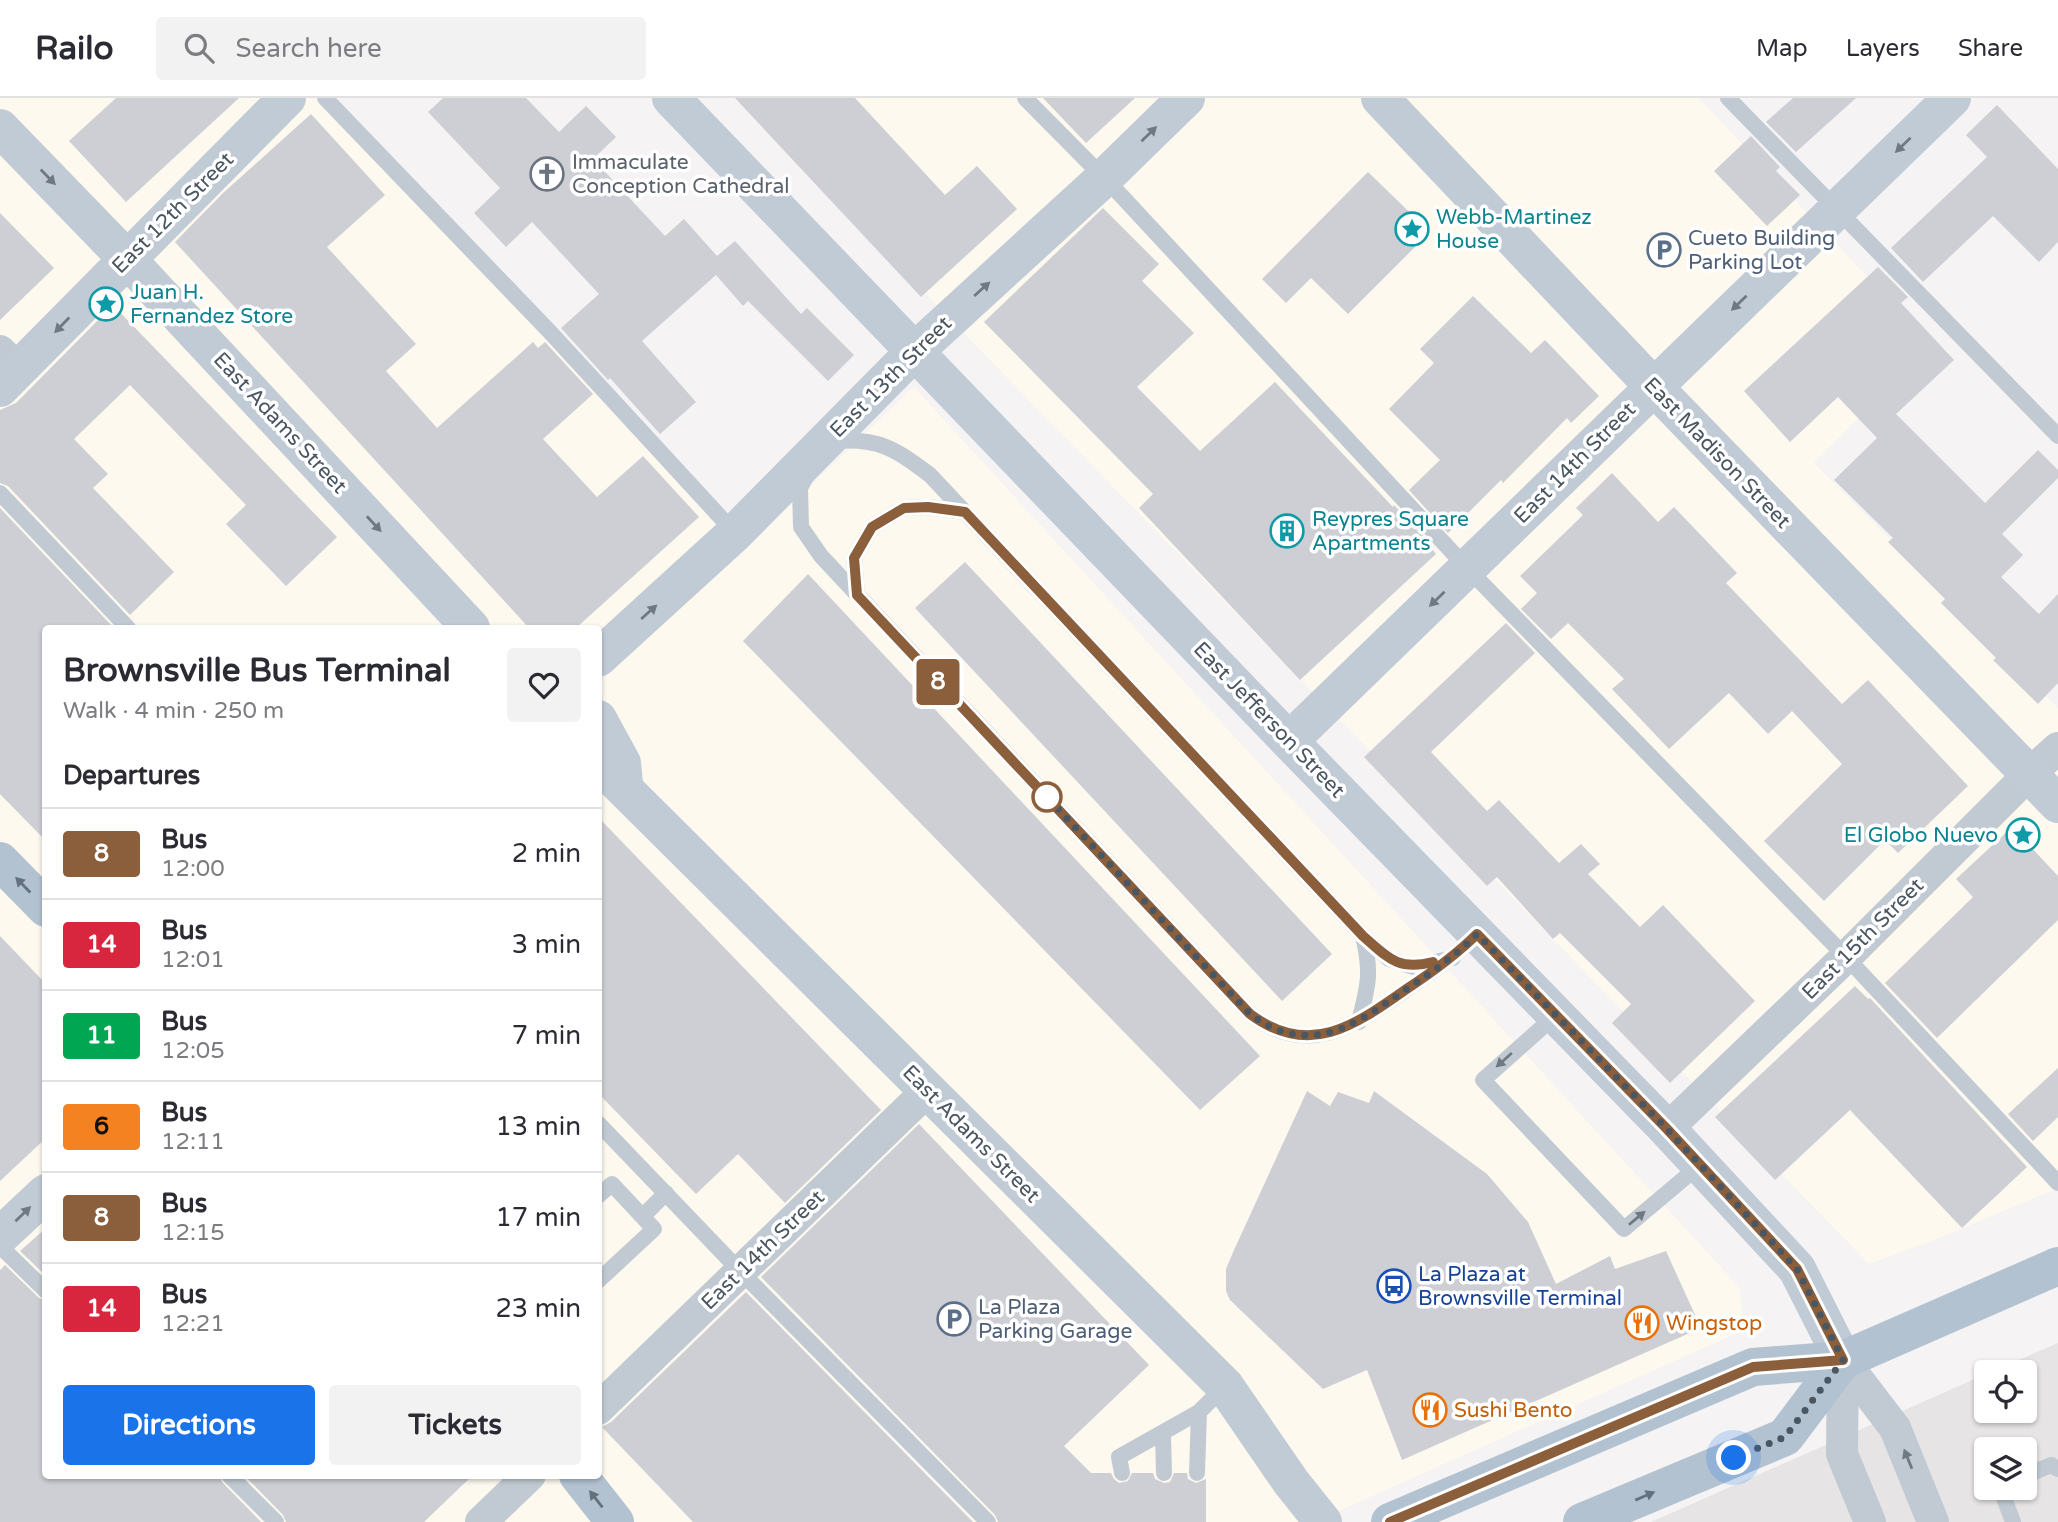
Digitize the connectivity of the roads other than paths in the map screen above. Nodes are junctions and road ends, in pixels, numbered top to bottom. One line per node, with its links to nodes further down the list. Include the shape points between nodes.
1 (286, 98): 12 (street, East 12th Street)
2 (324, 98): 20 (lane, via 549,331)
3 (671, 98): 13 (street, East Jefferson Street)
4 (1025, 98): 10 (lane)
5 (1186, 98): 10 (street, East 13th Street, one-way to 5)
6 (1380, 98): 15 (street, East Madison Street)
7 (1728, 98): 11 (lane)
8 (1952, 98): 11 (street, East 14th Street, one-way to 11)
9 (0, 128): 12 (street, East Adams Street, one-way to 12)
10 (1104, 178): 13 (street, East 13th Street, one-way to 10); 21 (lane)
11 (1836, 208): 15 (street, East 14th Street, one-way to 15); 16 (lane)
12 (127, 259): 14 (street, East 12th Street, one-way to 14); 24 (street, East Adams Street, one-way to 24)
13 (914, 352): 17 (street, East 13th Street); 27 (street, East Jefferson Street)
14 (6, 370)
15 (1653, 386): 21 (street, East 14th Street); 29 (street, East Madison Street)
16 (2058, 436)
17 (825, 442): 19 (lane, via 861,439 897,450 930,475); 20 (street, East 13th Street); 22 (lane, via 800,488 801,527)
18 (0, 493): 23 (lane)
19 (965, 512): 22 (lane, via 904,508 872,527 854,558); 34 (lane)
20 (735, 533): 25 (street, East 13th Street, one-way to 20)
21 (1468, 569): 27 (street, East 14th Street, one-way to 27); 36 (lane)
22 (857, 595): 38 (lane, via 1250,1014 1269,1028 1301,1035 1335,1032)
23 (125, 625)
24 (468, 625)
25 (602, 654)
26 (602, 726): 30 (street, via 622,763)
27 (1289, 741): 35 (street, East Jefferson Street)
28 (2058, 748): 29 (street, East 15th Street)
29 (2029, 774): 31 (street, East Madison Street); 36 (street, East 15th Street)
30 (611, 776): 39 (street, East Adams Street)
31 (2058, 804)
32 (0, 861): 33 (main road, one-way to 32)
33 (42, 904)
34 (1363, 936): 35 (lane, via 1389,959 1413,967); 38 (lane, via 1370,964)
35 (1465, 946): 37 (street, East Jefferson Street); 38 (lane)
36 (1846, 957): 41 (street, East 15th Street); 43 (lane)
37 (1556, 1015): 41 (street, East Jefferson Street); 42 (lane, one-way to 42, via 1483,1080 1624,1229)
38 (1359, 1022)
39 (927, 1091): 51 (street, East 14th Street); 55 (street, East Adams Street)
40 (602, 1127): 45 (lane)
41 (1667, 1129): 42 (street, East Jefferson Street)
42 (1700, 1165): 54 (street, East Jefferson Street, via 1797,1269)
43 (2058, 1183)
44 (602, 1193): 47 (lane, via 612,1184)
45 (666, 1193): 47 (lane); 51 (lane)
46 (42, 1196): 48 (street, one-way to 46)
47 (643, 1216): 52 (lane, via 654,1228)
48 (0, 1236)
49 (0, 1245): 53 (lane)
50 (2058, 1266): 54 (main road)
51 (740, 1271): 56 (street, East 14th Street); 70 (lane)
52 (602, 1277)
53 (42, 1287)
54 (1843, 1360): 72 (main road, via 1753,1367); 73 (main road, one-way to 54, via 1785,1437); 74 (street, via 1842,1454); 75 (street, one-way to 54, via 1895,1428)
55 (1212, 1399): 57 (lane); 62 (lane); 71 (street, East Adams Street)
56 (602, 1405)
57 (1163, 1434): 60 (lane, via 1119,1457); 61 (lane)
58 (2058, 1469): 59 (lane, via 2051,1465)
59 (2037, 1471)
60 (1122, 1473)
61 (1164, 1473)
62 (1197, 1473)
63 (233, 1479): 67 (lane)
64 (526, 1479): 68 (street)
65 (581, 1479): 69 (main road, one-way to 65)
66 (2005, 1500): 76 (lane)
67 (276, 1522)
68 (481, 1522)
69 (615, 1522)
70 (988, 1522)
71 (1323, 1522)
72 (1390, 1522)
73 (1582, 1522)
74 (1870, 1522)
75 (1933, 1522)
76 (2013, 1522)

